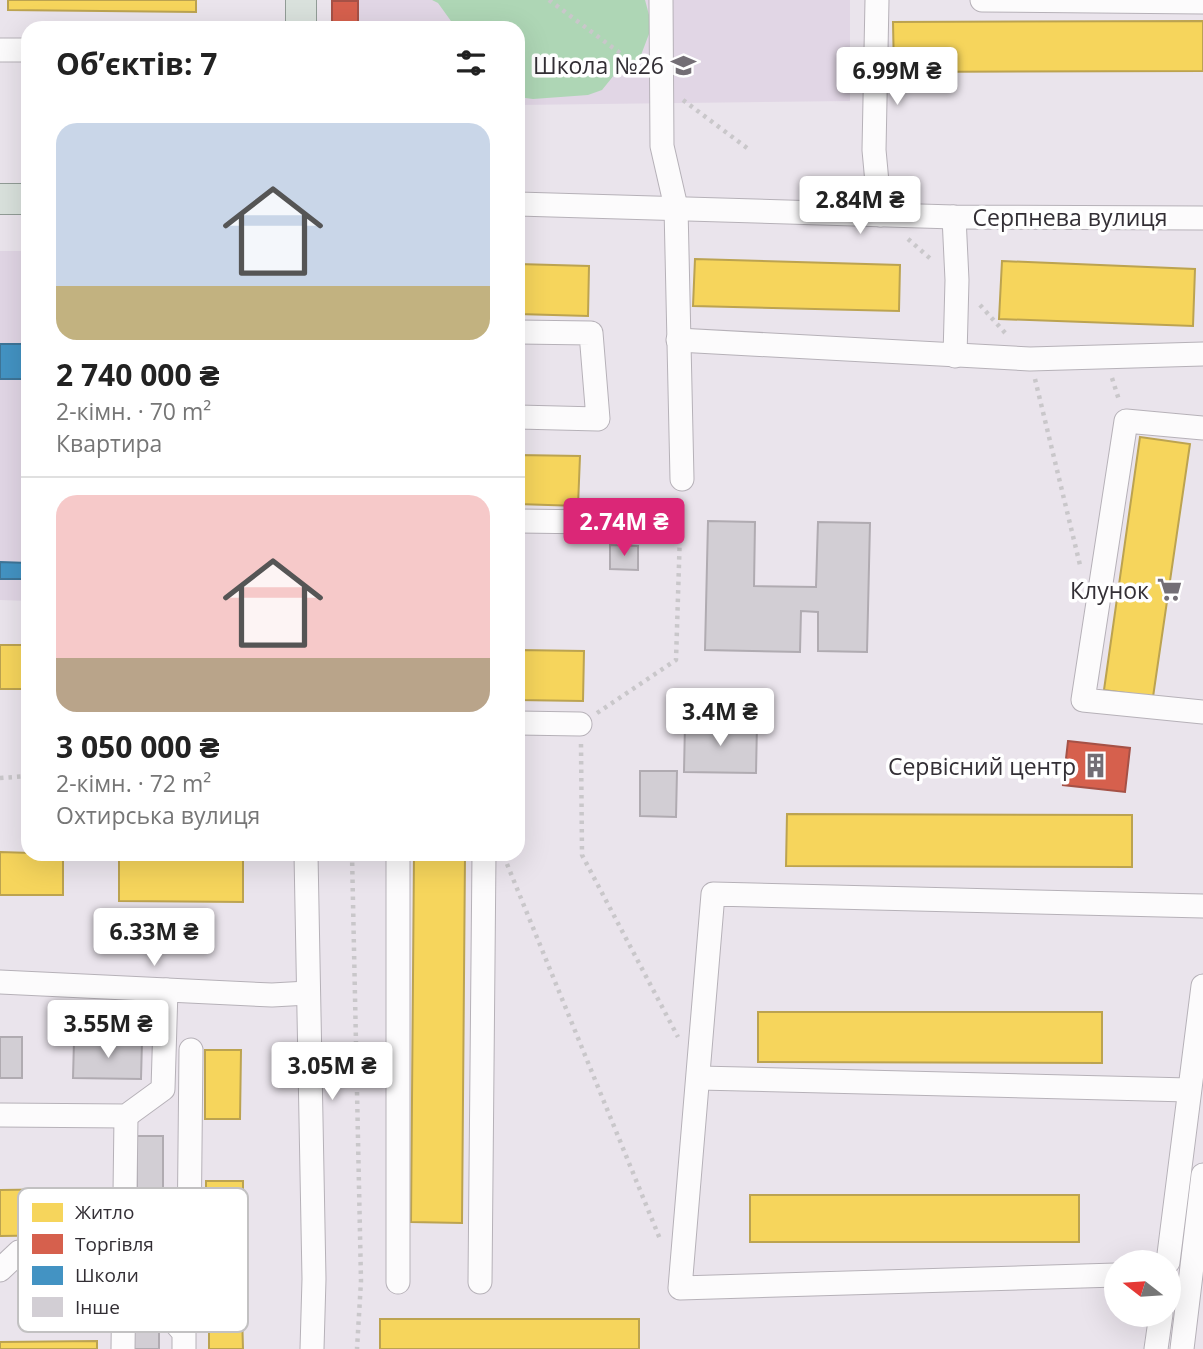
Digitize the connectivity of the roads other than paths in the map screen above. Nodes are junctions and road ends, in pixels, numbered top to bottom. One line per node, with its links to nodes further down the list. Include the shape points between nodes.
1 (301, 0): 6 (main road)
2 (661, 0): 12 (street, via 662,146)
3 (877, 0): 13 (street, via 874,150)
4 (982, 0): 5 (street)
5 (1203, 2)
6 (301, 21)
7 (0, 50): 8 (street)
8 (21, 50)
9 (0, 199): 10 (main road)
10 (21, 199)
11 (525, 204): 12 (street, Серпнева вулиця)
12 (676, 207): 13 (street, Серпнева вулиця); 17 (street)
13 (880, 215): 14 (street, Серпнева вулиця)
14 (954, 217): 15 (street, Серпнева вулиця); 19 (street)
15 (1203, 218)
16 (525, 332): 20 (street, via 591,333 598,419)
17 (678, 340): 19 (street); 22 (street)
18 (1203, 354): 19 (street, via 1030,359)
19 (955, 356)
20 (525, 417)
21 (1203, 428): 25 (street, via 1126,421 1083,699)
22 (681, 479)
23 (525, 521): 24 (street)
24 (594, 522)
25 (1203, 712)
26 (525, 723): 27 (street)
27 (580, 724)
28 (306, 861): 35 (street)
29 (398, 861): 48 (street)
30 (484, 861): 49 (street)
31 (1203, 906): 37 (street, via 713,894)
32 (0, 982): 34 (street)
33 (1203, 986): 38 (street)
34 (166, 990): 35 (street); 40 (street, via 163,1089)
35 (308, 993): 51 (street)
36 (191, 1050): 43 (street)
37 (699, 1079): 38 (street); 47 (street, via 680,1288)
38 (1189, 1090): 44 (street)
39 (0, 1115): 40 (street)
40 (126, 1116): 42 (street)
41 (1203, 1175): 53 (street)
42 (125, 1188)
43 (190, 1188)
44 (1169, 1250)
45 (18, 1253): 46 (street)
46 (0, 1270)
47 (1104, 1275)
48 (398, 1282)
49 (480, 1282)
50 (1159, 1327): 52 (street)
51 (312, 1349)
52 (1156, 1349)
53 (1182, 1349)

